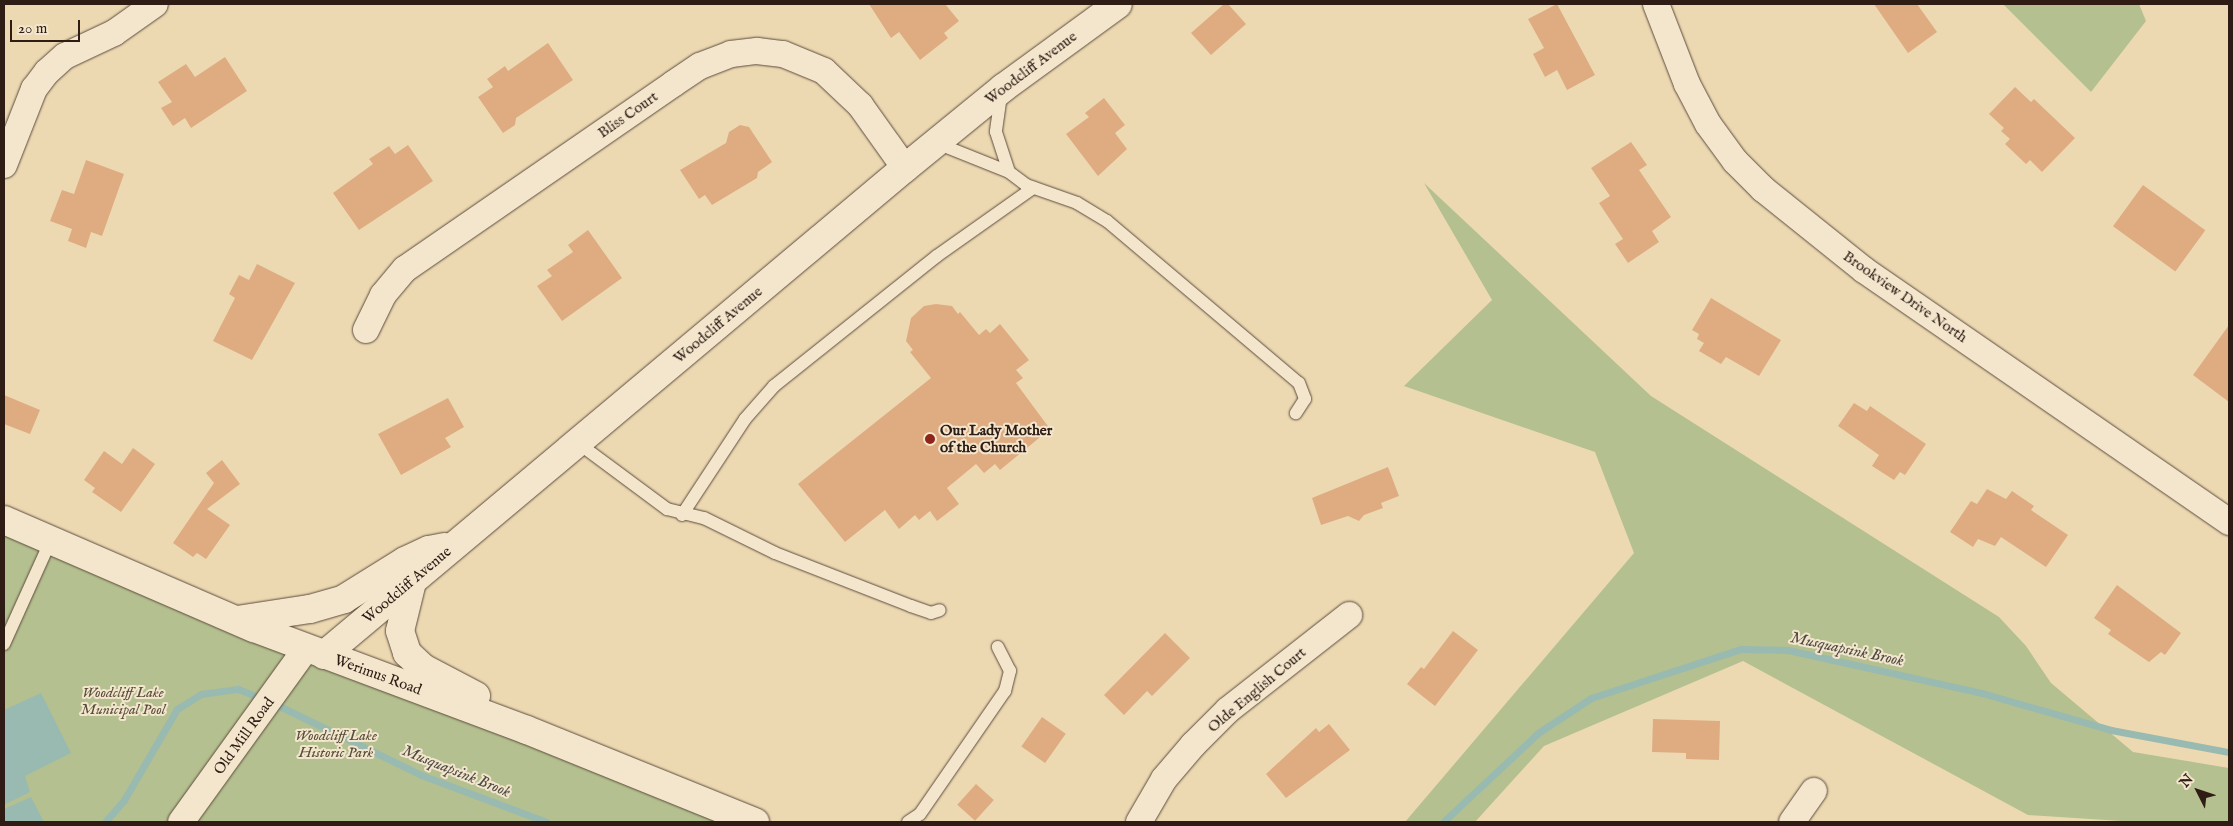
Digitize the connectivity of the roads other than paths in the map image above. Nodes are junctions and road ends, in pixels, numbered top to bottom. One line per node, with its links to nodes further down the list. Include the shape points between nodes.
1 (156, 4): 6 (street, via 114,34 65,56 47,72 34,89)
2 (1118, 4): 4 (main road, Woodcliff Avenue)
3 (1656, 4): 15 (street, Brookview Drive North, via 1687,84 1708,124 1735,161 1763,189 1864,270)
4 (1003, 88): 5 (main road, Woodcliff Avenue); 8 (lane, via 996,132)
5 (931, 146): 7 (main road, Woodcliff Avenue); 8 (lane, via 944,146)
6 (4, 165)
7 (905, 168): 10 (street, Bliss Court, via 860,105 824,71 783,54 757,51 731,54 700,66 405,269 383,295); 12 (main road, Woodcliff Avenue)
8 (1009, 172): 9 (lane)
9 (1034, 188): 11 (lane, via 1078,203 1107,221 1158,268 1299,384 1305,396); 13 (lane, via 937,256 774,386 745,418)
10 (366, 330)
11 (1296, 413)
12 (578, 442): 13 (lane, via 657,503); 17 (main road, Woodcliff Avenue)
13 (682, 515): 19 (lane, via 704,518 799,563 917,608 932,613)
14 (4, 520): 16 (main road, Werimus Road)
15 (2229, 522)
16 (51, 540): 21 (main road, Werimus Road); 22 (lane)
17 (454, 546): 18 (main road, Woodcliff Avenue); 21 (main road, via 429,550 404,561 344,599 310,609)
18 (412, 582): 24 (main road, Woodcliff Avenue); 25 (main road, via 400,631 407,653 423,668 491,704)
19 (940, 610)
20 (1349, 616): 30 (street, Olde English Court, via 1228,710 1192,744 1164,779)
21 (236, 620): 24 (main road, Werimus Road)
22 (4, 644)
23 (998, 647): 29 (lane, via 1010,671 1006,692 920,814)
24 (315, 652): 25 (main road, Werimus Road); 27 (street, Old Mill Road, via 278,688)
25 (527, 730): 28 (main road, Werimus Road)
26 (1814, 792): 31 (street)
27 (181, 822)
28 (755, 822)
29 (908, 822)
30 (1139, 822)
31 (1792, 822)

